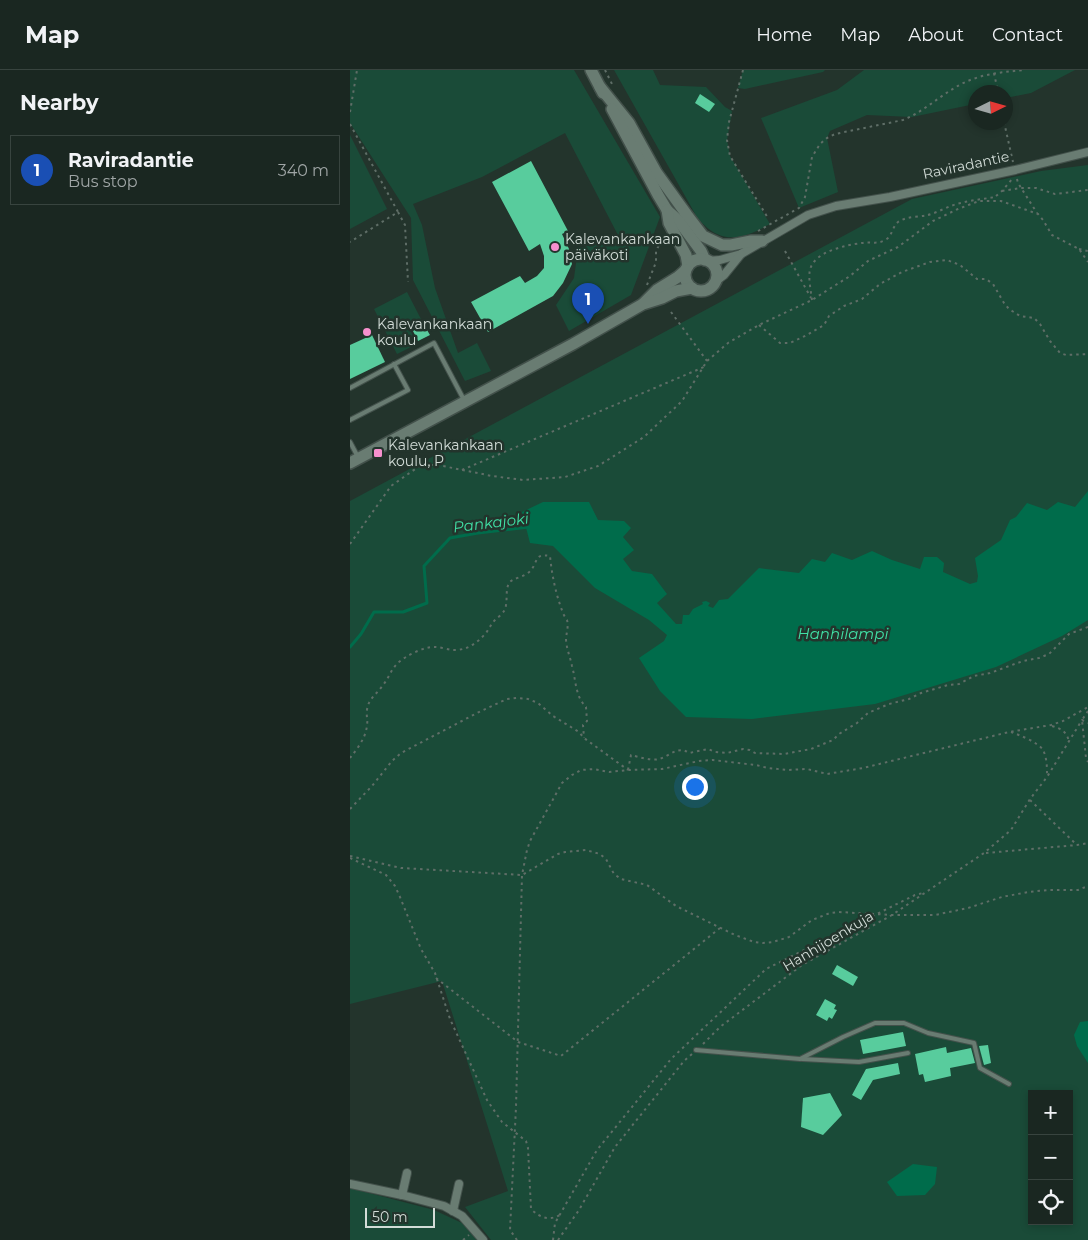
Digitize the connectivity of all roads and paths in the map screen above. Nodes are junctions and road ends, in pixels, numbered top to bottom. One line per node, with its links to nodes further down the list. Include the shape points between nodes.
1 (357, 70): 10 (path)
2 (590, 70): 8 (street)
3 (605, 70): 9 (path)
4 (743, 70): 24 (path, via 726,140 730,156)
5 (1023, 70): 6 (path)
6 (994, 74): 7 (path); 26 (path, via 972,79 903,120 827,138 812,157 805,197 799,208)
7 (996, 85)
8 (600, 87): 21 (street); 26 (street, via 629,123 656,172 703,236 722,245)
9 (614, 87)
10 (351, 102): 11 (path)
11 (350, 112)
12 (350, 124): 22 (path)
13 (1006, 130): 15 (path)
14 (1088, 152): 15 (street, Raviradantie)
15 (1015, 172): 16 (path); 18 (path, via 1012,181); 26 (street, Raviradantie, via 836,206)
16 (1021, 188): 17 (path, via 1036,188 1055,194); 18 (path); 23 (path)
17 (1088, 190)
18 (1002, 191): 19 (path)
19 (995, 197): 20 (path); 39 (path, via 960,203 906,219 897,223 885,240 829,251 811,265)
20 (979, 202): 23 (path, via 1001,201); 39 (path, via 933,222)
21 (667, 210): 25 (street); 32 (street, via 678,220)
22 (398, 212): 27 (path); 36 (path, via 405,224)
23 (1038, 214): 28 (path, via 1052,235)
24 (768, 218)
25 (673, 232): 34 (street, via 686,255); 37 (path, via 665,237 656,251 656,262)
26 (759, 237): 31 (street, Raviradantie)
27 (350, 242)
28 (1079, 249): 30 (path); 33 (path)
29 (785, 251): 39 (path)
30 (1088, 251)
31 (741, 254): 32 (street, Raviradantie); 35 (street, Raviradantie)
32 (706, 260): 34 (street, via 696,260); 35 (street, via 715,267)
33 (1088, 262)
34 (687, 268): 38 (street, via 685,277); 40 (street)
35 (716, 281): 38 (street, via 702,291)
36 (408, 282)
37 (646, 288)
38 (692, 288): 40 (street)
39 (812, 300): 42 (path)
40 (643, 304): 48 (street)
41 (671, 312): 44 (path)
42 (759, 325): 43 (path, via 780,343 790,343 824,325 829,316 902,272 947,260 977,279 986,279 993,284 1009,309 1020,316 1034,318 1060,353); 44 (path)
43 (1088, 354)
44 (707, 360): 46 (path)
45 (394, 364): 47 (lane); 48 (lane, via 434,343); 49 (lane, via 408,390)
46 (704, 366): 52 (path); 52 (path, via 682,401 644,437 598,466 565,476 522,480)
47 (350, 388)
48 (465, 402): 51 (street)
49 (350, 420)
50 (350, 442): 51 (lane)
51 (354, 461)
52 (462, 470): 53 (path, via 421,465 391,486)
53 (350, 544)
54 (1088, 627): 65 (path, via 1069,634 1049,654 1039,658 921,693 868,713 833,740 811,749 784,754 755,753 744,749 727,753 708,749 689,753 678,750 653,760 630,755)
55 (1088, 707): 59 (path)
56 (1088, 712): 57 (path, Hanhijoenkuja)
57 (1082, 720): 58 (path); 62 (path, Hanhijoenkuja); 64 (path)
58 (1088, 723)
59 (1051, 725): 60 (path); 62 (path, via 1064,731)
60 (1009, 732): 65 (path, via 827,774 807,769 787,770 713,760 662,769); 66 (path, via 1043,750)
61 (584, 738): 63 (path, via 586,707 575,684 567,653 567,621 553,578 550,556 546,555 539,557 532,570 508,584 503,612 476,643 466,649 433,647 399,661 370,701 366,711 367,729); 65 (path); 68 (path, via 538,703 528,699 507,699 401,753)
62 (1069, 742): 66 (path, Hanhijoenkuja)
63 (350, 758)
64 (1088, 762)
65 (628, 770): 73 (path, via 581,770 562,784 530,841)
66 (1047, 777): 67 (path, Hanhijoenkuja)
67 (1030, 799): 70 (path); 71 (path, Hanhijoenkuja, via 1011,830)
68 (350, 809)
69 (1088, 843): 70 (path)
70 (1077, 845): 71 (path)
71 (984, 853): 75 (path, Hanhijoenkuja)
72 (350, 857): 73 (path, via 401,868); 79 (path, via 386,875 394,886)
73 (522, 875): 78 (path, via 558,854 586,850 606,859 614,874 647,885 676,906); 80 (path)
74 (1088, 886): 77 (path, via 1078,890 1028,892 947,913)
75 (925, 893): 76 (path); 77 (path, Hanhijoenkuja)
76 (876, 914): 77 (path); 78 (path, via 830,913 812,920 789,937 762,943); 91 (path, via 766,969 671,1059 597,1150)
77 (892, 915): 81 (path, Hanhijoenkuja, via 802,965 720,1027)
78 (720, 928): 80 (path, via 561,1056)
79 (436, 978): 80 (path); 85 (path, via 450,1019 487,1100 502,1122)
80 (518, 1042): 85 (path)
81 (696, 1050): 83 (lane); 95 (path, Hanhijoenkuja, via 615,1147)
82 (908, 1053): 83 (lane, via 859,1062)
83 (800, 1059): 84 (lane, via 875,1023 904,1023 928,1033 974,1043 980,1068)
84 (1009, 1084)
85 (515, 1132): 91 (path, via 526,1141 528,1148 531,1209 546,1218); 93 (path, via 510,1230)
86 (407, 1173): 89 (street)
87 (350, 1184): 89 (street)
88 (459, 1184): 90 (street)
89 (402, 1195): 90 (street)
90 (453, 1211): 92 (street, via 462,1216)
91 (560, 1215): 94 (path, via 555,1223)
92 (483, 1240)
93 (517, 1240)
94 (553, 1240)
95 (558, 1240)

